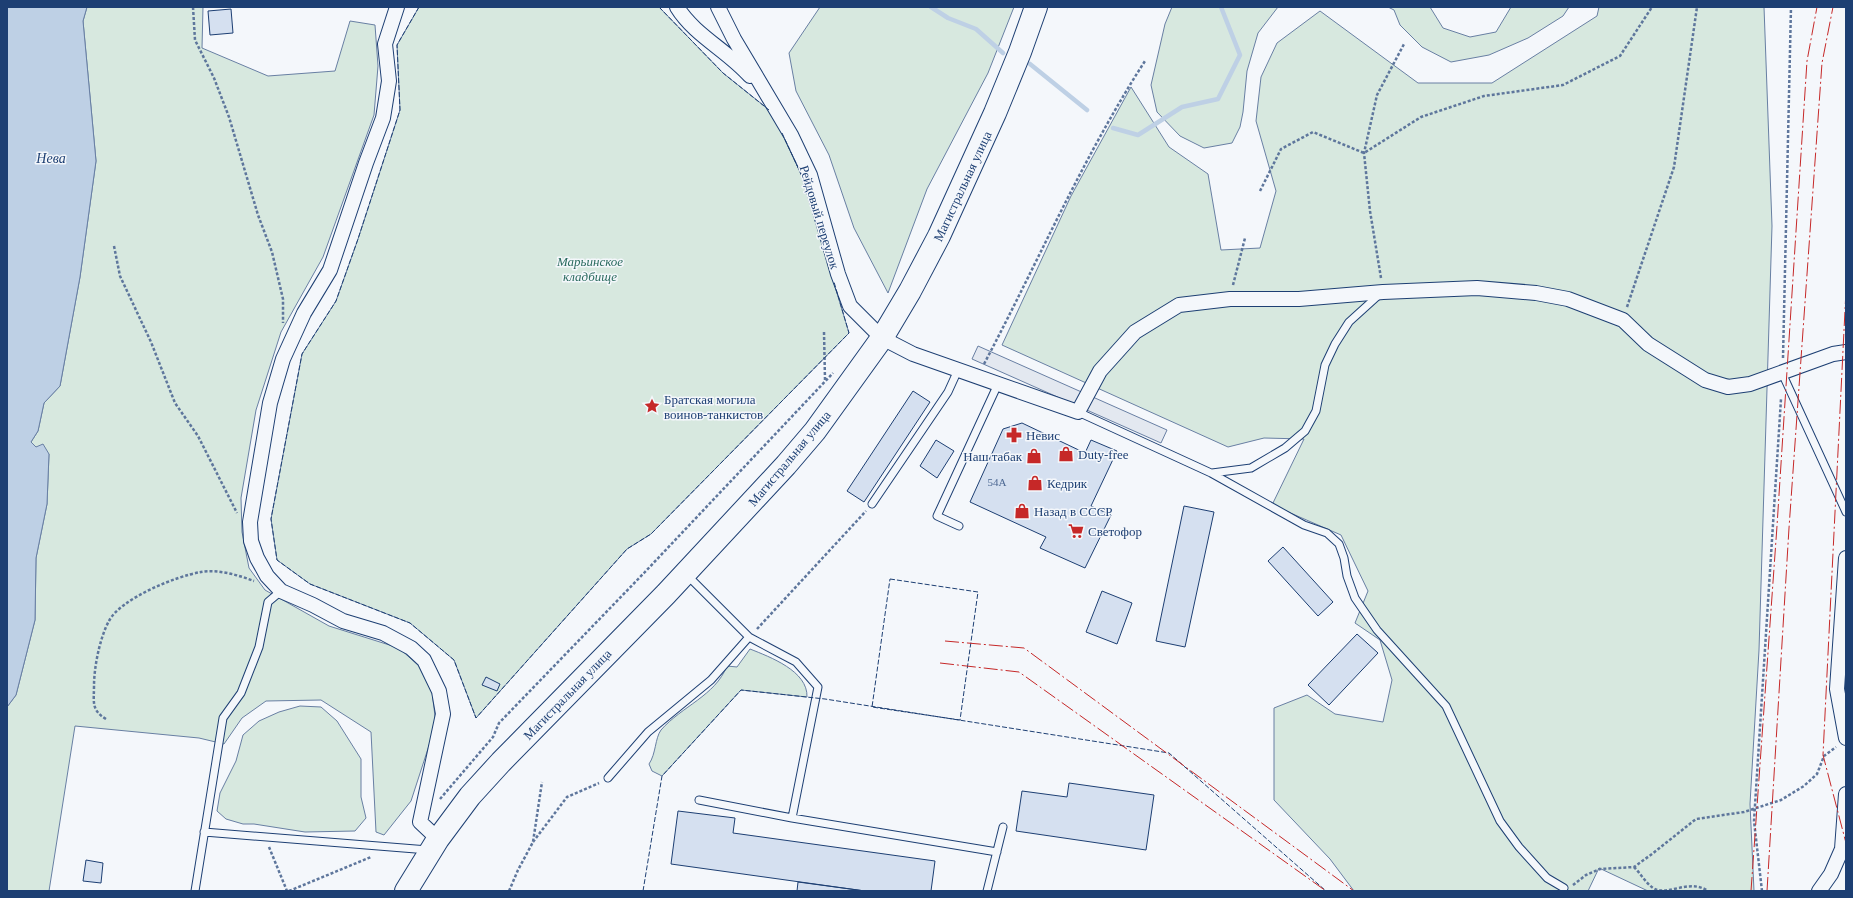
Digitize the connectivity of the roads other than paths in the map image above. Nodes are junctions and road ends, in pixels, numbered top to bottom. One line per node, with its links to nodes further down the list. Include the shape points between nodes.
1 (397, 7): 19 (street, via 385,44 389,81 383,118 330,270 304,312 283,359 270,403 250,522 251,541 267,576)
2 (676, 7): 5 (street, via 684,19 743,68)
3 (718, 7): 5 (street, Рейдовый переулок)
4 (1036, 7): 7 (main road, Магистральная улица, via 995,114 939,236)
5 (768, 98): 7 (street, Рейдовый переулок, via 791,135 810,175 838,274 850,306)
6 (1383, 292): 10 (street, via 1477,288 1568,299 1623,320 1648,344 1705,380 1728,387 1750,384); 12 (street, via 1299,299 1230,299 1179,305 1135,332 1100,371); 13 (lane, via 1349,322 1335,344 1325,365 1316,411 1305,431 1285,448 1251,468)
7 (882, 338): 9 (street, Рейдовый переулок, via 913,354); 18 (main road, Магистральная улица, via 815,431)
8 (1846, 352): 10 (street, via 1833,354)
9 (958, 370): 11 (street, Рейдовый переулок); 14 (lane, via 948,392)
10 (1782, 373): 15 (lane)
11 (998, 384): 12 (street, Рейдовый переулок); 16 (lane, via 937,516)
12 (1078, 412): 13 (lane)
13 (1211, 473): 30 (lane, via 1304,525 1327,533 1339,544 1355,598 1377,630 1446,706 1500,822 1547,878)
14 (872, 504)
15 (1846, 512)
16 (959, 526)
17 (1846, 558): 21 (street, via 1836,689)
18 (685, 573): 20 (lane); 28 (main road, Магистральная улица, via 501,762 470,796)
19 (281, 591): 27 (lane, via 268,602 259,647 241,693 223,718); 28 (street, via 343,621 383,633 411,648 424,660 439,691 443,714 420,822)
20 (749, 637): 22 (lane, via 711,680 648,732); 25 (lane, via 796,662 818,687)
21 (1844, 736)
22 (608, 778)
23 (1846, 794): 34 (street, via 1842,849 1831,874)
24 (699, 800): 25 (lane)
25 (792, 818): 29 (lane)
26 (1003, 827): 29 (lane)
27 (204, 832): 28 (lane, via 396,847); 31 (lane)
28 (434, 844): 32 (main road, Магистральная улица)
29 (997, 852): 33 (lane)
30 (1564, 888)
31 (195, 891)
32 (406, 891)
33 (987, 891)
34 (1819, 891)

